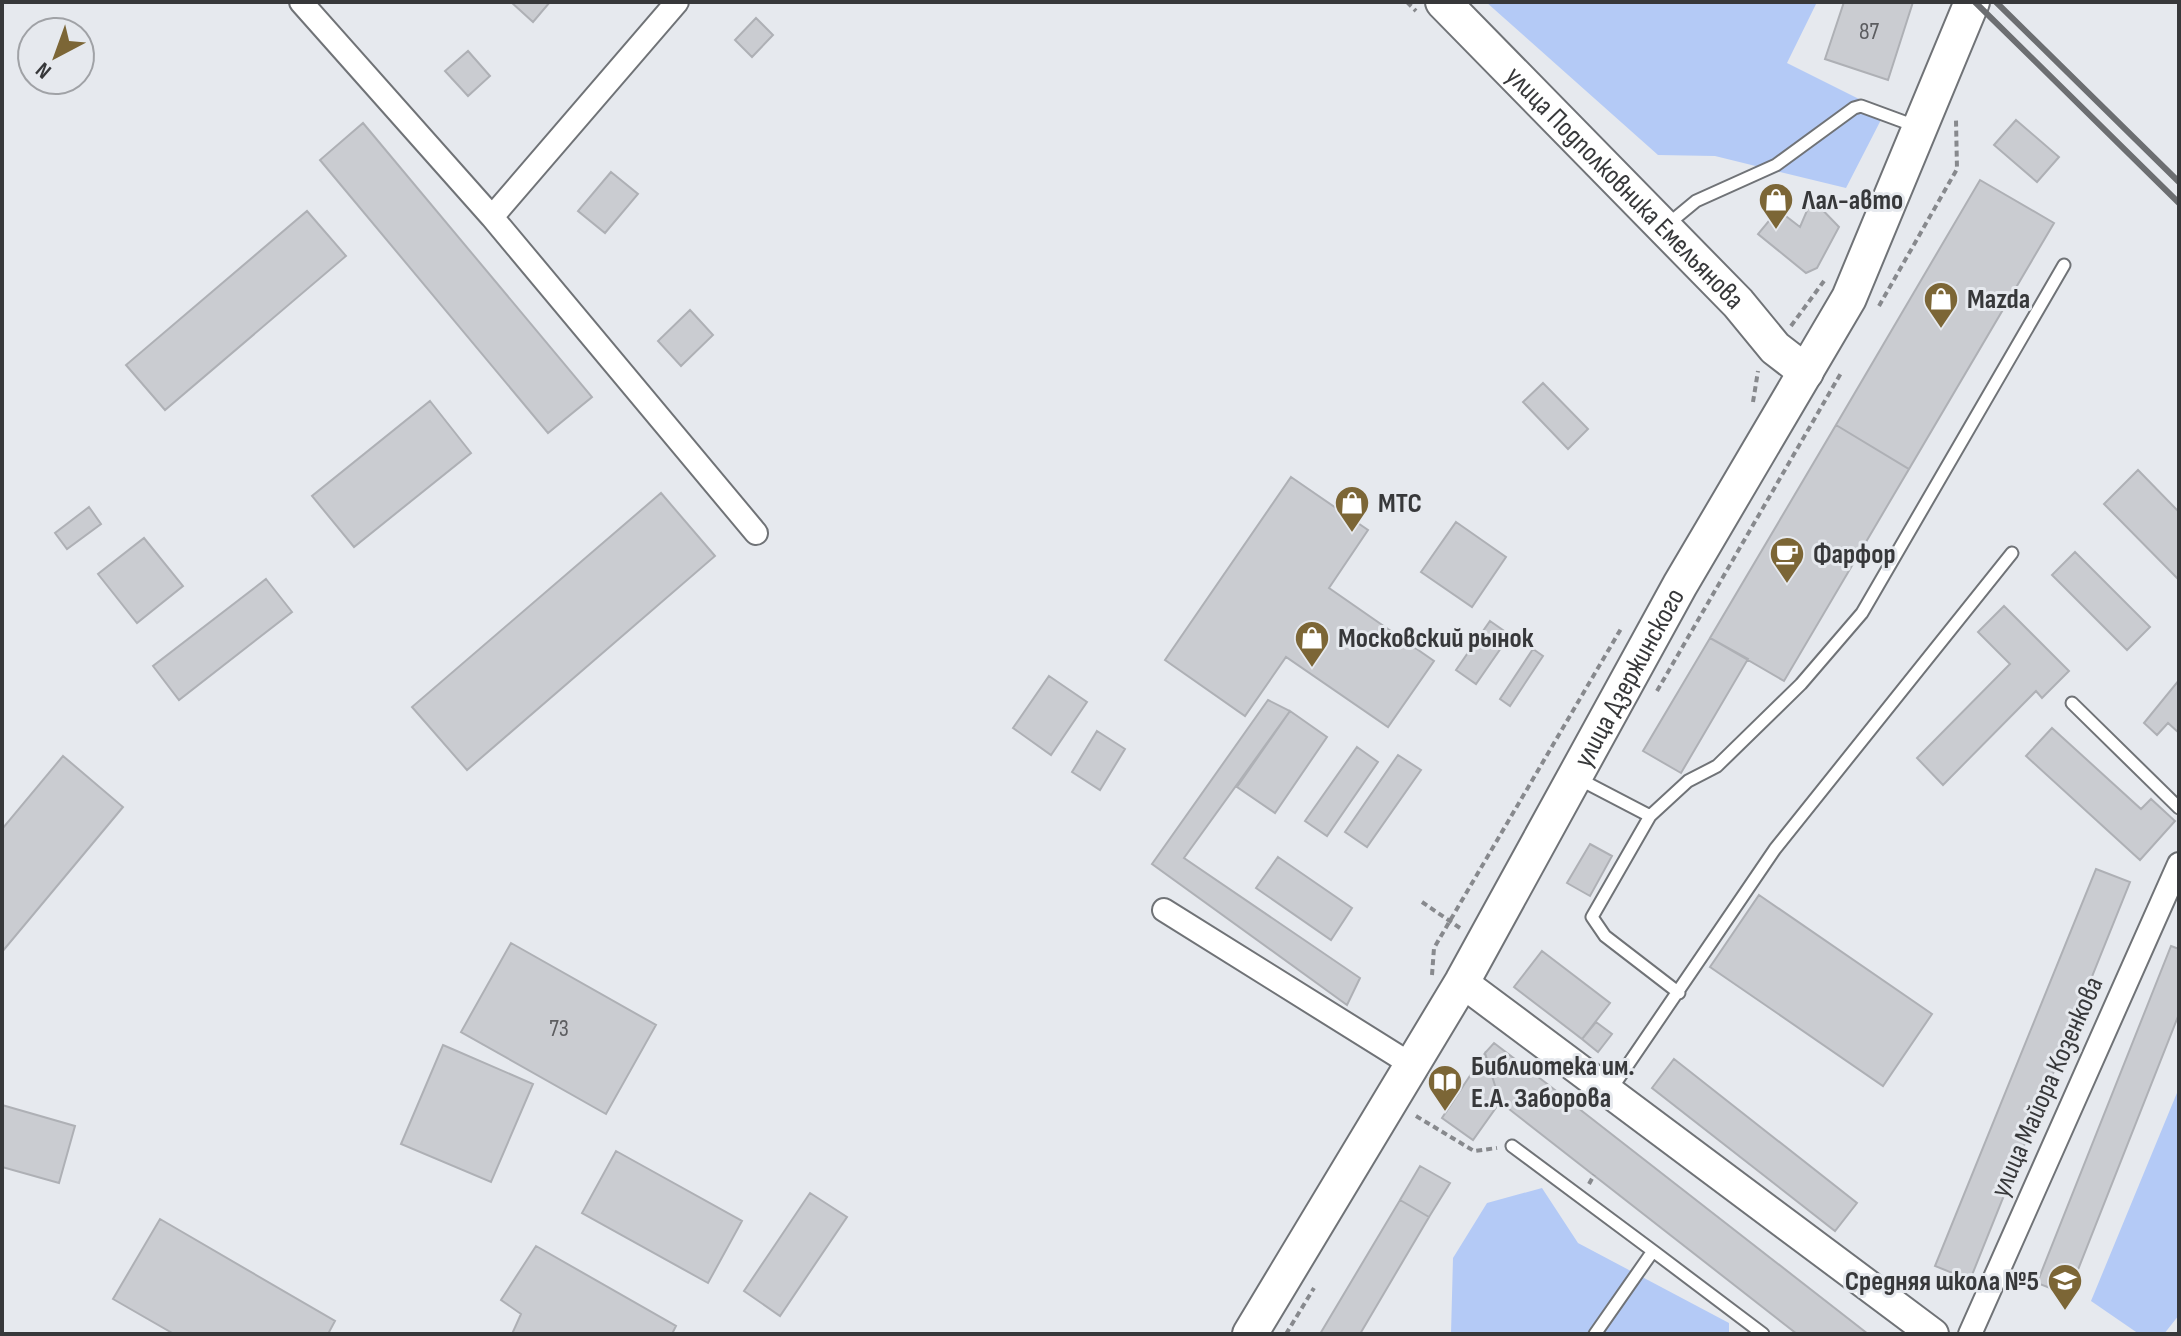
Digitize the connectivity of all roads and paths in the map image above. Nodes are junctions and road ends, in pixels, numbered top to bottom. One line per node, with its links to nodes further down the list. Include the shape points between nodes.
1 (301, 2): 6 (street)
2 (677, 2): 6 (street)
3 (1443, 2): 7 (main road, улица Подполковника Емельянова)
4 (1972, 2): 5 (main road, улица Дзержинского)
5 (1919, 127): 7 (lane, via 1854,108 1776,165 1696,201); 9 (main road, улица Дзержинского, via 1849,298)
6 (492, 217): 10 (street)
7 (1664, 228): 9 (main road, улица Подполковника Емельянова, via 1775,348)
8 (2064, 265): 15 (lane, via 1862,613 1801,684 1717,766 1688,781)
9 (1806, 372): 13 (main road, улица Дзержинского)
10 (756, 533)
11 (2012, 553): 19 (lane, via 1775,849)
12 (2072, 703): 14 (lane)
13 (1575, 777): 15 (lane); 18 (main road, улица Дзержинского)
14 (2179, 808)
15 (1650, 816): 19 (lane, via 1592,917 1605,936)
16 (2179, 864): 29 (street, улица Майора Козенкова)
17 (1164, 910): 20 (street)
18 (1462, 982): 20 (main road, улица Дзержинского); 21 (main road)
19 (1679, 993): 21 (lane)
20 (1412, 1065): 25 (main road, улица Дзержинского)
21 (1610, 1091): 28 (main road)
22 (1416, 1116): 23 (path, via 1474,1151)
23 (1512, 1146): 24 (lane)
24 (1653, 1251): 26 (lane); 27 (lane)
25 (1250, 1334)
26 (1595, 1334)
27 (1763, 1334)
28 (1933, 1334)
29 (1970, 1334)

